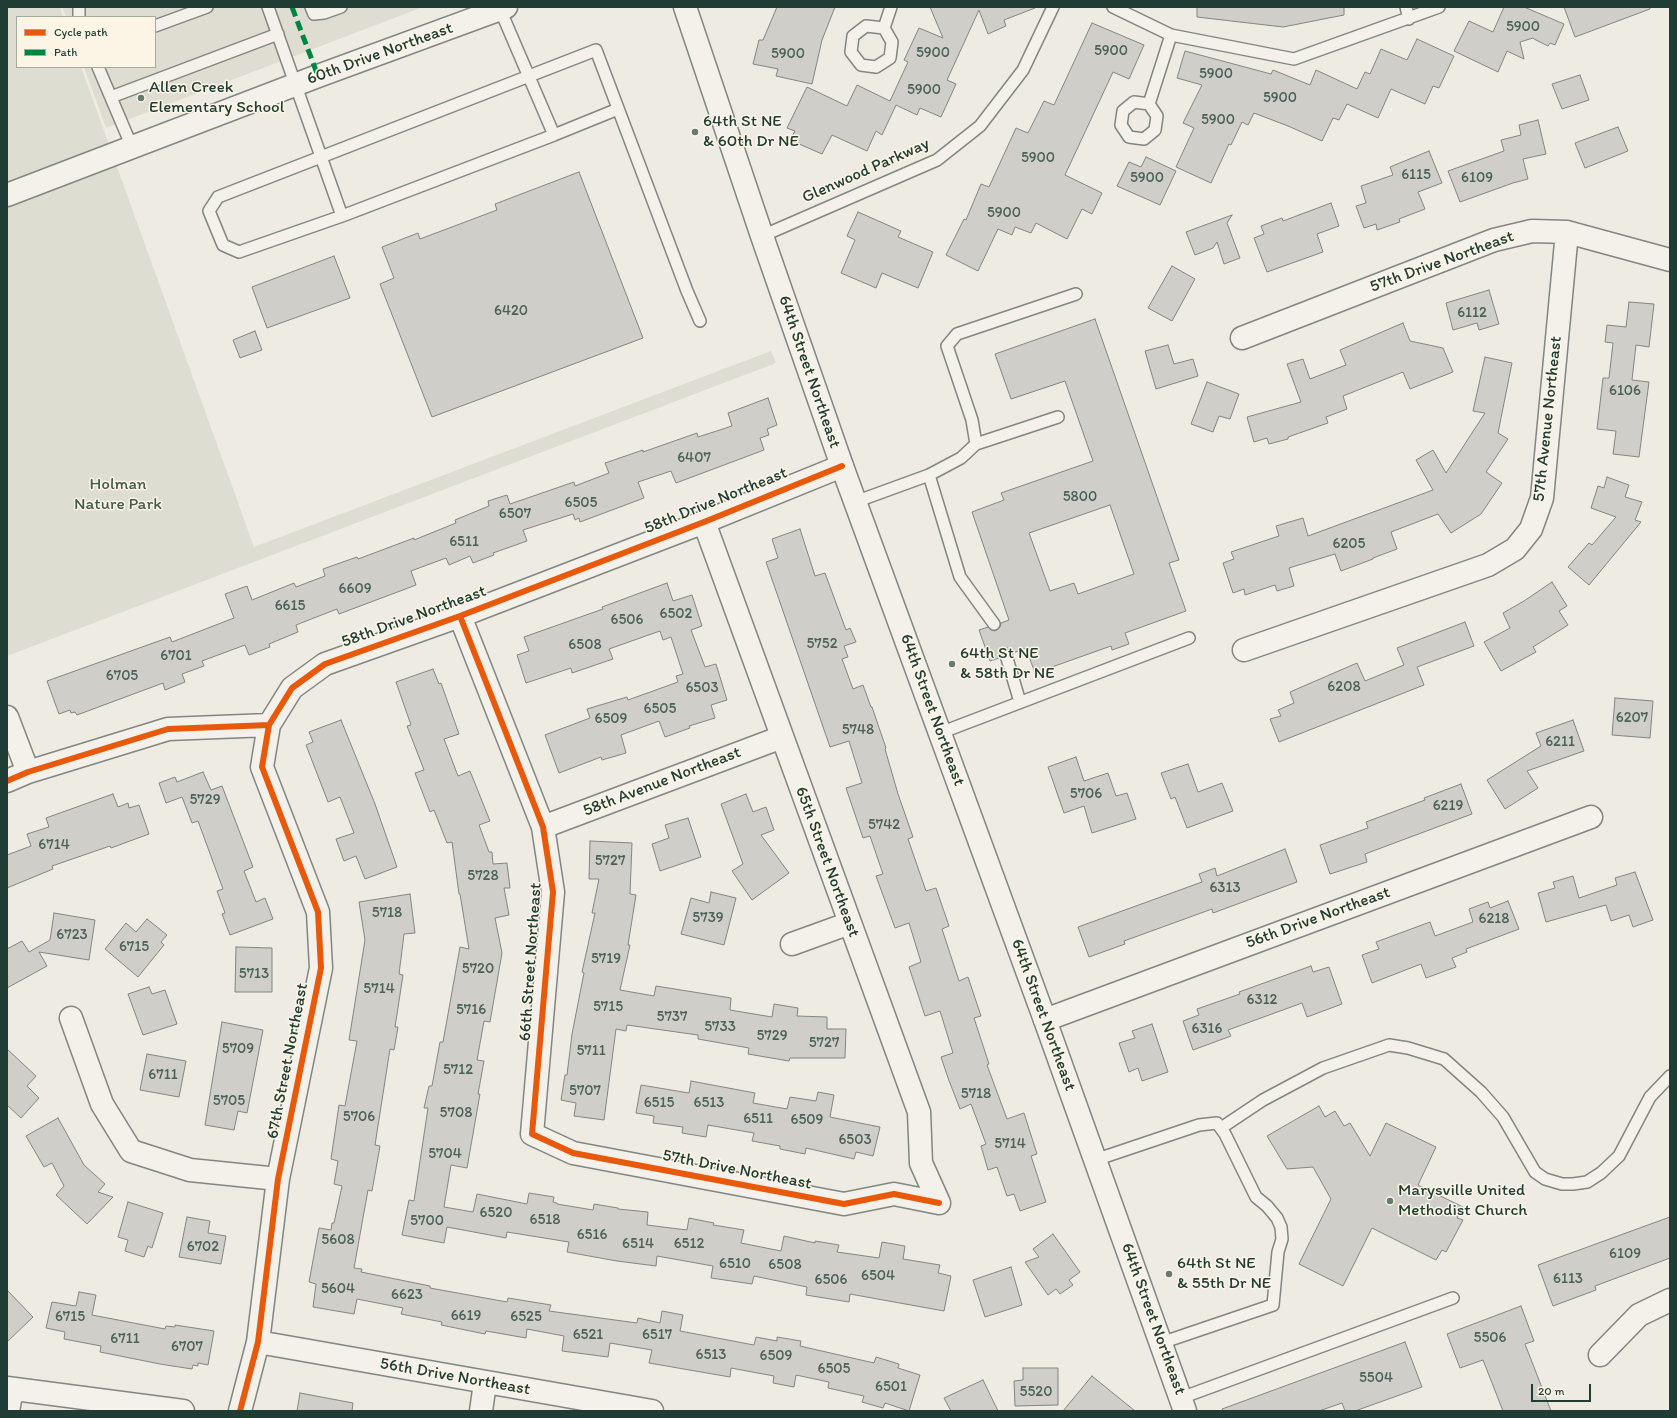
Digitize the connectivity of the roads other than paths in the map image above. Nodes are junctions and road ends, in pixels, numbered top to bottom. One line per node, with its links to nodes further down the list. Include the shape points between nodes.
1 (207, 7): 13 (lane)
2 (268, 7): 15 (lane)
3 (311, 7): 4 (lane, via 314,14)
4 (341, 7)
5 (686, 7): 29 (street, 64th Street Northeast)
6 (891, 7): 14 (lane)
7 (1053, 7): 29 (lane, Glenwood Parkway, via 1023,70 980,126 950,150 937,160)
8 (1113, 7): 16 (lane)
9 (1406, 7): 12 (lane)
10 (1439, 7): 12 (lane)
11 (502, 8): 18 (lane); 19 (street, 60th Drive Northeast)
12 (1409, 19): 16 (lane, via 1294,59)
13 (156, 26)
14 (884, 28)
15 (278, 34): 19 (lane); 20 (lane)
16 (1171, 35): 21 (lane)
17 (98, 68): 20 (lane)
18 (529, 76): 22 (lane, via 596,50); 23 (lane); 25 (lane)
19 (296, 85): 24 (street, 60th Drive Northeast); 25 (lane)
20 (111, 97): 24 (lane)
21 (1149, 104)
22 (618, 109): 23 (lane); 32 (lane)
23 (554, 135): 27 (lane)
24 (132, 147): 26 (street, 60th Drive Northeast)
25 (321, 156): 27 (lane); 27 (lane, via 218,197 209,210 223,245 239,252)
26 (7, 195)
27 (342, 216)
28 (1567, 232): 30 (street, 57th Drive Northeast); 33 (street, 57th Drive Northeast, via 1532,231 1494,240); 43 (street, 57th Avenue Northeast, via 1542,498 1531,528 1515,549 1488,565)
29 (762, 236): 36 (street, 64th Street Northeast)
30 (1670, 260)
31 (1076, 294): 35 (lane, via 957,334 947,346 972,420)
32 (700, 321)
33 (1242, 338)
34 (1058, 417): 35 (lane)
35 (976, 444): 37 (lane, via 961,458)
36 (842, 466): 38 (street, 64th Street Northeast); 39 (street, 58th Drive Northeast)
37 (929, 475): 38 (lane); 41 (lane, via 960,576)
38 (855, 502): 48 (street, 64th Street Northeast)
39 (704, 522): 40 (street, 58th Drive Northeast); 49 (street, 65th Street Northeast)
40 (460, 616): 47 (street, 58th Drive Northeast, via 325,664 292,688); 53 (street, 66th Street Northeast)
41 (994, 624)
42 (1189, 638): 45 (lane)
43 (1244, 650)
44 (1006, 656): 45 (lane)
45 (1020, 702): 48 (lane)
46 (7, 717): 50 (street)
47 (269, 724): 50 (street, via 168,729); 62 (street, 67th Street Northeast, via 262,767 318,912 321,968)
48 (940, 733): 57 (street, 64th Street Northeast)
49 (782, 737): 53 (street, 58th Avenue Northeast); 54 (street, 65th Street Northeast)
50 (28, 772): 51 (street)
51 (7, 781)
52 (1591, 817): 57 (street, 56th Drive Northeast)
53 (543, 827): 60 (street, 66th Street Northeast, via 553,892)
54 (850, 923): 55 (street); 63 (street, 65th Street Northeast, via 919,1112 921,1163)
55 (792, 944)
56 (71, 1018): 62 (street, via 102,1104 131,1152 190,1170)
57 (1045, 1020): 61 (street, 64th Street Northeast)
58 (1670, 1076): 59 (lane, via 1650,1097 1619,1156 1587,1182 1573,1184 1545,1179 1535,1172 1503,1117 1480,1092 1444,1059 1408,1048 1389,1045 1324,1068 1263,1100)
59 (1221, 1128): 61 (lane, via 1217,1123 1199,1125); 67 (lane, via 1256,1197 1278,1218 1281,1227 1282,1238 1278,1252 1273,1305)
60 (532, 1134): 63 (street, 57th Drive Northeast, via 573,1153 844,1204 894,1194)
61 (1095, 1160): 67 (street, 64th Street Northeast)
62 (278, 1179): 66 (street, 67th Street Northeast)
63 (940, 1203)
64 (1453, 1298): 71 (lane)
65 (1670, 1300): 68 (street, via 1639,1315)
66 (258, 1342): 69 (street, 56th Drive Northeast); 74 (street, 67th Street Northeast)
67 (1162, 1343): 71 (street, 64th Street Northeast)
68 (1600, 1356)
69 (485, 1383): 75 (street); 76 (street, 56th Drive Northeast)
70 (9, 1388): 72 (street); 73 (street)
71 (1183, 1405)
72 (8, 1411)
73 (183, 1411)
74 (240, 1411)
75 (481, 1411)
76 (652, 1411)

